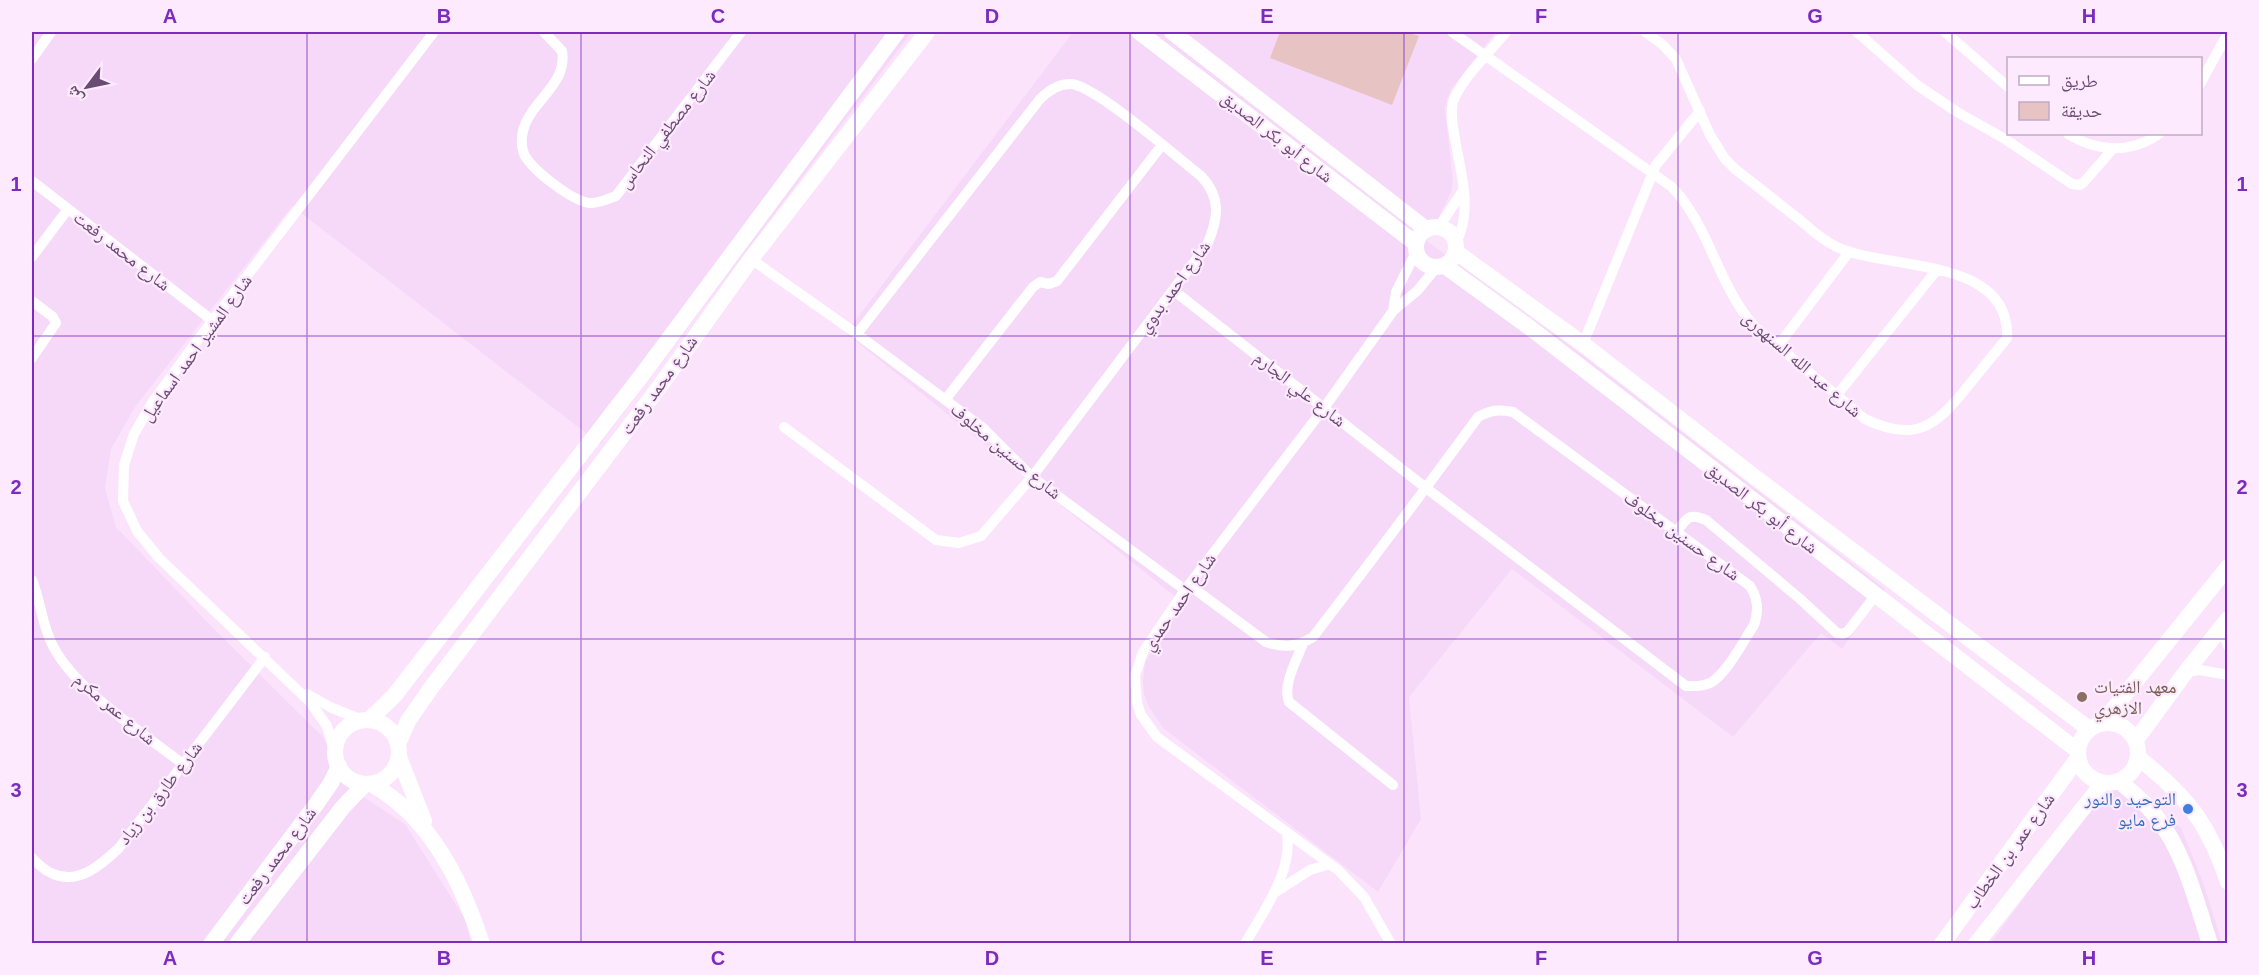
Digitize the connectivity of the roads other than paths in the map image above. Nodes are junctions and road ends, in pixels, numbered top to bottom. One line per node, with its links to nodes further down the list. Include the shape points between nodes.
1 (51, 32): 16 (street)
2 (434, 32): 39 (street, شارع المشير احمد اسماعيل)
3 (544, 32): 4 (street, شارع مصطفي النحاس, via 562,51 562,68 525,124 521,145 528,160 542,174 591,204 616,196)
4 (741, 32)
5 (897, 32): 44 (street, شارع محمد رفعت)
6 (927, 32): 33 (street, شارع محمد رفعت)
7 (1139, 32): 30 (street, شارع أبو بكر الصديق)
8 (1172, 32): 28 (street, شارع أبو بكر الصديق)
9 (1452, 32): 15 (street, شارع عبد الله السنهورى)
10 (1506, 32): 15 (street)
11 (1645, 32): 19 (street, شارع عبد الله السنهورى, via 1676,59)
12 (1857, 32): 23 (street, via 1917,85 2072,183 2084,182)
13 (1945, 32): 18 (street)
14 (2228, 33): 17 (street)
15 (1486, 57): 24 (street, شارع عبد الله السنهورى); 26 (street, via 1457,92 1452,112)
16 (32, 59)
17 (2202, 80)
18 (2007, 86)
19 (1700, 111): 24 (street); 31 (street, شارع عبد الله السنهورى, via 1717,147 1735,169 1830,244)
20 (2070, 135): 23 (street)
21 (2157, 135): 23 (street)
22 (1162, 145): 36 (street, شارع احمد بدوي, via 1209,185 1217,207 1207,245); 40 (street, شارع احمد بدوي, via 1082,87 1059,85 1048,90); 47 (street, via 1057,281 1040,282 1033,287)
23 (2112, 150)
24 (1653, 172): 41 (street); 42 (street, شارع عبد الله السنهورى, via 1682,197 1742,312)
25 (32, 181): 27 (street, شارع محمد رفعت)
26 (1464, 189): 28 (street); 29 (street, via 1465,216)
27 (68, 209): 32 (street); 39 (street, شارع محمد رفعت)
28 (1432, 228): 29 (street, via 1450,233); 30 (street, via 1419,235)
29 (1456, 247): 34 (street, via 1452,260); 41 (street, شارع أبو بكر الصديق)
30 (1416, 248): 34 (street, via 1428,267); 38 (street, شارع احمد حمدي, via 1396,292)
31 (1849, 252): 35 (street, شارع عبد الله السنهورى); 42 (street)
32 (32, 256)
33 (750, 259): 40 (street, شارع حسنين مخلوف); 45 (street, شارع محمد رفعت)
34 (1441, 267): 38 (street, شارع احمد حمدي); 57 (street, شارع أبو بكر الصديق, via 1529,327)
35 (1936, 271): 46 (street); 46 (street, شارع عبد الله السنهورى, via 1971,280 1989,293 2006,319 2007,338 1946,414 1915,429 1881,427)
36 (1173, 290): 49 (street, شارع علي الجارم); 51 (street, شارع احمد بدوي)
37 (32, 301): 43 (street, via 56,323)
38 (1393, 310): 49 (street, شارع احمد حمدي)
39 (213, 321): 61 (street, شارع المشير احمد اسماعيل, via 152,403 134,434 124,465 123,501 137,531 159,558)
40 (857, 334): 47 (street, شارع حسنين مخلوف)
41 (1583, 344): 66 (street, شارع أبو بكر الصديق, via 1756,478)
42 (1778, 346): 46 (street, شارع عبد الله السنهورى)
43 (32, 358)
44 (637, 382): 45 (street); 48 (street); 65 (street, شارع محمد رفعت, via 394,696)
45 (660, 386): 48 (street, شارع محمد رفعت)
46 (1837, 395)
47 (945, 400): 51 (street, شارع حسنين مخلوف, via 998,441)
48 (649, 401): 68 (street, شارع محمد رفعت, via 431,688 408,721)
49 (1323, 408): 52 (street, شارع علي الجارم); 56 (street, شارع احمد حمدي)
50 (784, 427): 51 (street, شارع احمد بدوي, via 936,540 947,543 981,536)
51 (1032, 477): 56 (street, شارع حسنين مخلوف)
52 (1426, 488): 53 (street, شارع حسنين مخلوف, via 1478,417 1489,411 1513,412); 53 (street, شارع حسنين مخلوف, via 1686,686 1697,686 1719,677 1754,625 1758,604 1750,586); 59 (street, شارع حسنين مخلوف, via 1313,637)
53 (1676, 532): 57 (street, via 1690,516 1706,520 1837,633 1848,631)
54 (2228, 567): 66 (street)
55 (32, 580): 72 (street, شارع عمر مكرم, via 53,646 68,669 99,699)
56 (1187, 588): 59 (street, شارع حسنين مخلوف, via 1266,642 1278,646); 76 (street, شارع احمد حمدي, via 1139,663 1135,689 1141,715 1156,737)
57 (1875, 596): 69 (street, شارع أبو بكر الصديق, via 1987,678)
58 (2224, 622): 60 (street); 62 (street)
59 (1303, 643): 75 (street, via 1286,691 1289,702)
60 (2228, 646)
61 (265, 657): 64 (street, شارع المشير احمد اسماعيل); 72 (street, شارع طارق بن زياد)
62 (2185, 672): 63 (street, via 2200,670); 67 (street)
63 (2228, 675)
64 (297, 688): 65 (street, شارع المشير احمد اسماعيل, via 330,707); 71 (street, شارع المشير احمد اسماعيل, via 327,726)
65 (366, 720): 68 (street, via 387,727); 71 (street, via 345,729 338,740)
66 (2096, 726): 67 (street, via 2116,724); 69 (street, via 2080,742)
67 (2136, 740): 70 (street)
68 (398, 750): 74 (street, via 390,774); 77 (street, via 418,807)
69 (2078, 754): 73 (street, via 2088,776); 87 (street, شارع عمر بن الخطاب)
70 (2139, 758): 73 (street, via 2134,770); 80 (street, via 2192,807)
71 (337, 760): 74 (street, via 352,780); 82 (street, شارع محمد رفعت, via 331,783)
72 (183, 764): 78 (street, شارع طارق بن زياد, via 119,848 103,863 76,877 63,877 50,873)
73 (2111, 782): 88 (street, شارع عمر بن الخطاب); 89 (street, via 2145,804 2164,827 2188,876)
74 (368, 784): 77 (street, via 393,797); 83 (street, شارع محمد رفعت, via 343,807)
75 (1393, 785)
76 (1287, 833): 79 (street, شارع احمد حمدي); 81 (street, via 1288,858)
77 (440, 851): 84 (street, via 467,899)
78 (32, 858)
79 (1330, 864): 81 (street, via 1300,875); 86 (street, شارع احمد حمدي, via 1364,897)
80 (2228, 882)
81 (1274, 893): 85 (street)
82 (211, 944)
83 (237, 944)
84 (482, 944)
85 (1245, 944)
86 (1391, 944)
87 (1942, 944)
88 (1976, 944)
89 (2210, 944)

